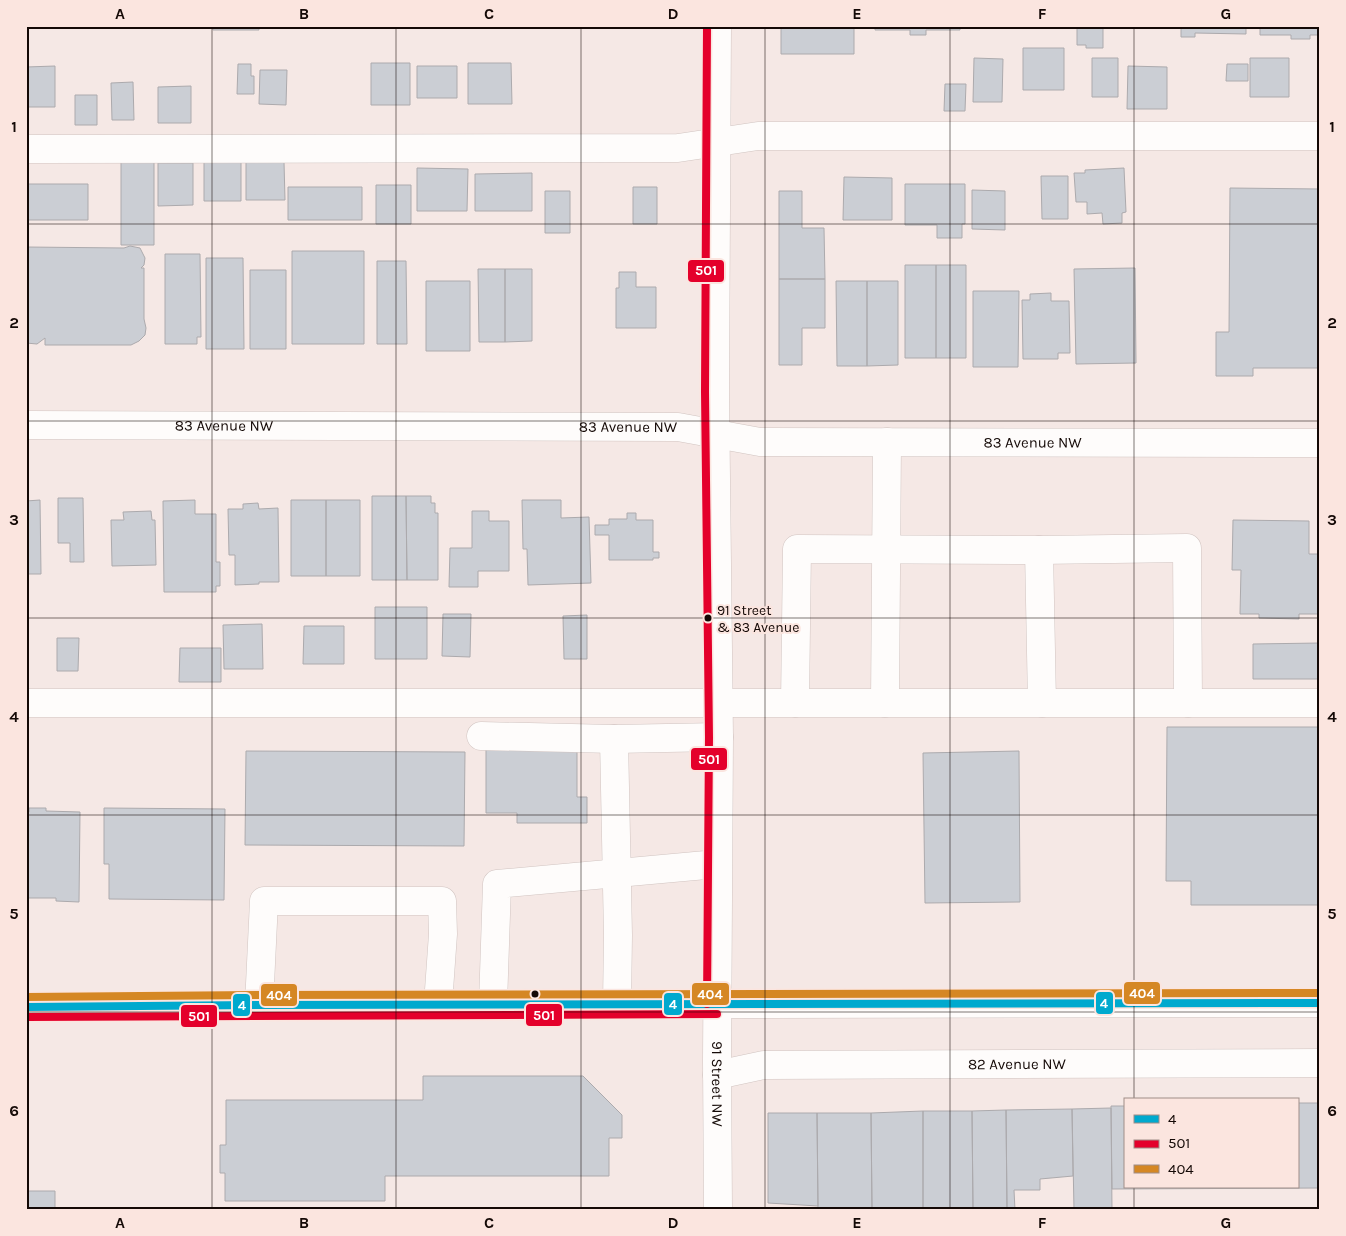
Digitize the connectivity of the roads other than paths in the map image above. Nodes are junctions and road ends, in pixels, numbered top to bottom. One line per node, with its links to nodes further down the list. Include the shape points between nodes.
1 (716, 26): 3 (street, 91 Street NW)
2 (1320, 136): 3 (street, via 758,136)
3 (716, 143): 4 (street, via 678,148); 6 (street, 91 Street NW)
4 (26, 149)
5 (26, 425): 6 (street, 83 Avenue NW, via 668,427)
6 (716, 434): 7 (street, 83 Avenue NW, via 760,442); 12 (street, 91 Street NW)
7 (887, 442): 8 (street, 83 Avenue NW); 9 (street)
8 (1320, 442)
9 (887, 550): 10 (street); 13 (street, via 796,549); 14 (street)
10 (1039, 550): 15 (street); 16 (street, via 1187,548)
11 (26, 703): 12 (street)
12 (717, 703): 13 (street); 19 (street, 91 Street NW)
13 (796, 703): 14 (street)
14 (885, 703): 15 (street)
15 (1042, 703): 16 (street)
16 (1188, 703): 17 (street)
17 (1320, 703)
18 (481, 736): 20 (street)
19 (719, 737): 20 (street); 21 (street, 91 Street NW)
20 (614, 739): 22 (street)
21 (717, 864): 22 (street); 28 (street, 91 Street NW)
22 (617, 873): 26 (street, via 497,884); 27 (street)
23 (1320, 1003): 28 (street)
24 (259, 1004): 25 (street); 25 (street, via 264,901 442,901); 29 (street)
25 (438, 1004): 26 (street)
26 (493, 1004): 27 (street)
27 (618, 1004): 28 (street)
28 (717, 1004): 31 (street, 91 Street NW)
29 (26, 1007)
30 (1320, 1063): 31 (street, 82 Avenue NW, via 764,1065)
31 (717, 1075): 32 (street, 91 Street NW)
32 (718, 1210)

